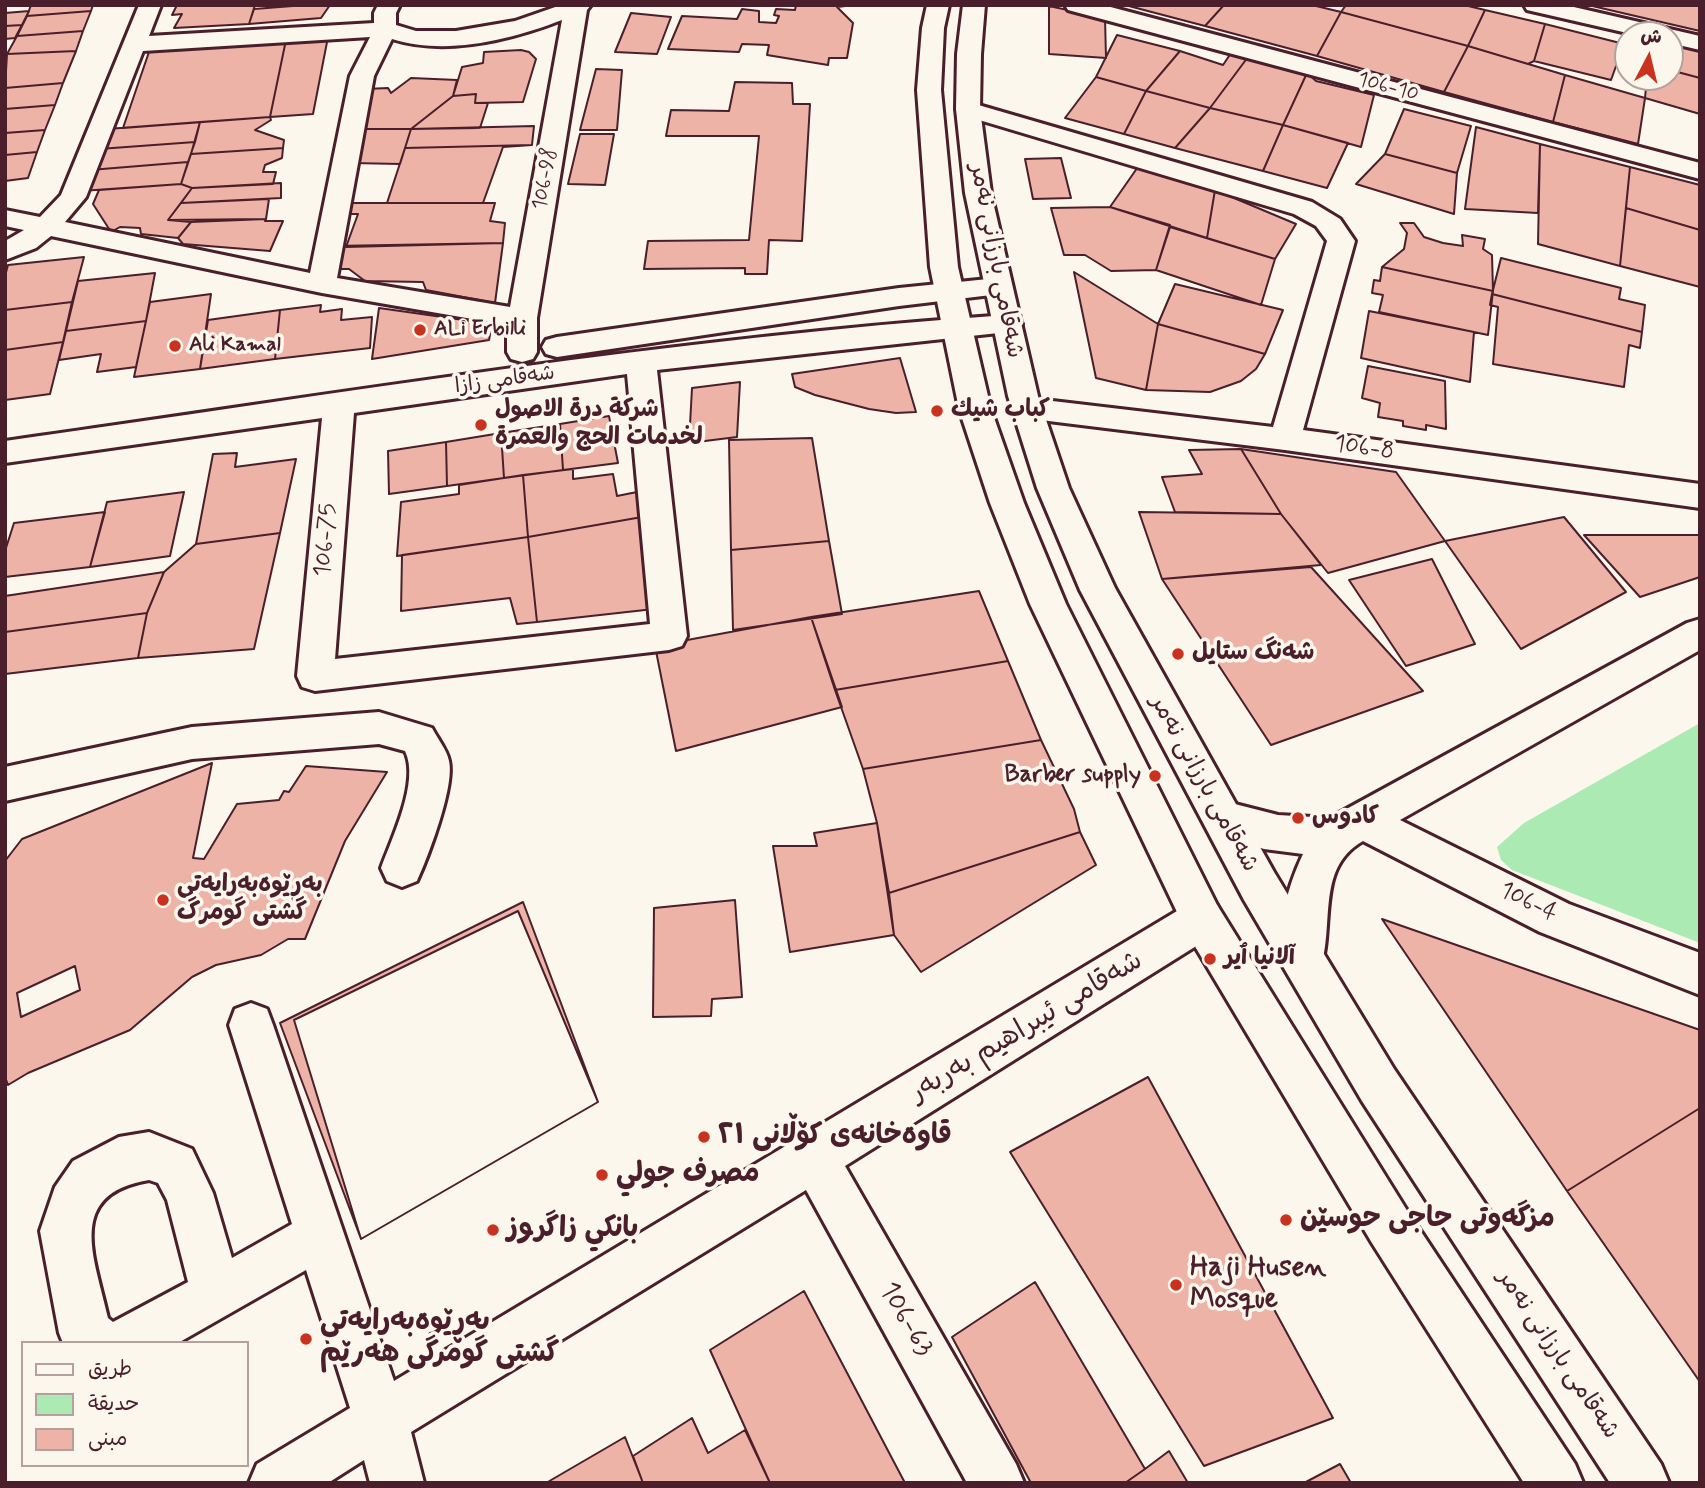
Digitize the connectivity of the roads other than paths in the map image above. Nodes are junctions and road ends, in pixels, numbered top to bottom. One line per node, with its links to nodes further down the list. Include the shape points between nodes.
1 (150, 5): 9 (street)
2 (938, 5): 16 (street, شەقامی بارزانی نەمر, via 929,90)
3 (974, 5): 10 (street, شەقامی بارزانی نەمر)
4 (1076, 5): 11 (street, 106-10)
5 (1535, 5): 8 (street)
6 (578, 6): 7 (street, via 480,34 416,38); 18 (street, 106-98)
7 (387, 17): 9 (street); 15 (street, via 362,76)
8 (1614, 23)
9 (137, 44): 13 (street, via 73,198)
10 (968, 109): 17 (street, شەقامی بارزانی نەمر, via 978,193); 25 (street, via 1303,208 1336,230 1341,241)
11 (1700, 170)
12 (5, 218): 13 (street)
13 (46, 227): 14 (street); 15 (street)
14 (5, 252)
15 (321, 284): 18 (street)
16 (949, 290): 17 (street, شەقامی زازا); 19 (street, شەقامی بارزانی نەمر); 20 (street, شەقامی زازا)
17 (1003, 306): 19 (street, شەقامی زازا); 23 (street, شەقامی بارزانی نەمر)
18 (522, 318): 20 (street, 106-98)
19 (958, 327): 21 (street, شەقامی زازا); 33 (street, شەقامی بارزانی نەمر, via 975,409 1043,592)
20 (522, 352): 24 (street, شەقامی زازا)
21 (640, 362): 22 (street, شەقامی زازا); 22 (street, 106-75, via 669,636 316,676)
22 (339, 403): 26 (street, شەقامی زازا)
23 (1027, 409): 25 (street, 106-8); 30 (street, شەقامی بارزانی نەمر, via 1053,488 1098,590)
24 (5, 426)
25 (1285, 439): 27 (street, 106-8)
26 (5, 452)
27 (1700, 496)
28 (1700, 634): 31 (street)
29 (5, 784): 32 (street, via 192,743 379,728 418,739 429,762 426,797)
30 (1223, 819): 31 (street, via 1290,836); 34 (street, شەقامی بارزانی نەمر)
31 (1348, 828): 34 (street, via 1322,853 1307,894); 35 (street, 106-4, via 1555,918)
32 (402, 867)
33 (1202, 919): 37 (street, شەقامی ئیبراهیم بەربەر); 46 (street, شەقامی بارزانی نەمر, via 1389,1226)
34 (1303, 959): 47 (street, شەقامی بارزانی نەمر, via 1378,1085)
35 (1700, 974)
36 (251, 1025): 38 (street)
37 (814, 1158): 42 (street, شەقامی ئیبراهیم بەربەر); 45 (street, 106-63)
38 (320, 1235): 39 (street); 42 (street)
39 (217, 1294): 40 (street, via 189,1193 175,1166 149,1156 118,1161 90,1178 72,1204 65,1231 85,1333); 41 (street)
40 (96, 1341)
41 (129, 1341)
42 (380, 1418): 43 (street, شەقامی ئیبراهیم بەربەر); 44 (street)
43 (275, 1483)
44 (397, 1483)
45 (997, 1483)
46 (1556, 1483)
47 (1642, 1483)

